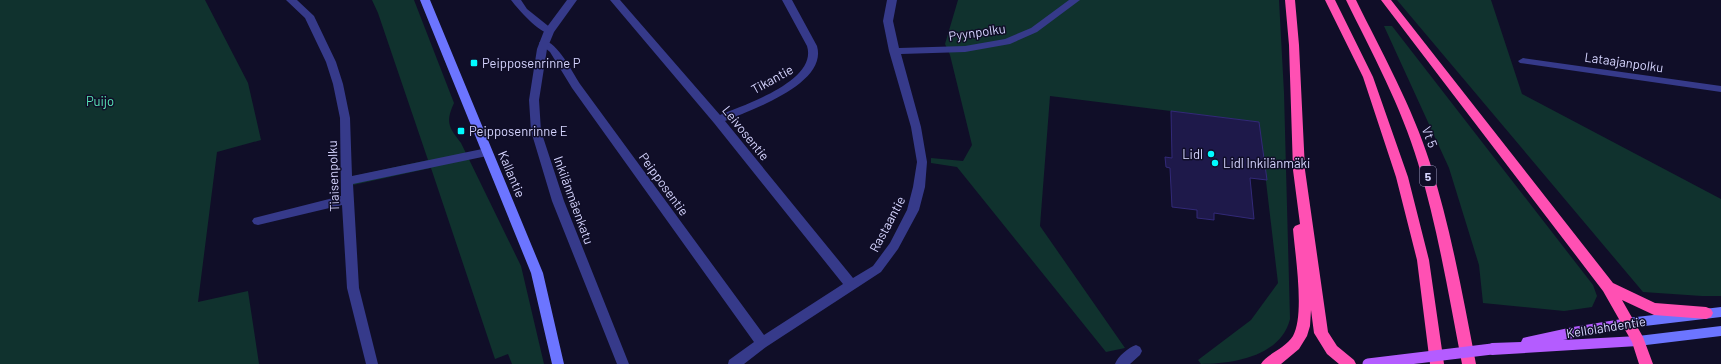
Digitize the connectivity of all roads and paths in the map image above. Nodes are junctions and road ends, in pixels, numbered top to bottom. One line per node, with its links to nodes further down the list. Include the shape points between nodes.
1 (291, 0): 21 (street, Tiaisenpolku, via 309,16 331,62 338,84 345,118)
2 (425, 0): 19 (main road, Kallantie)
3 (516, 0): 13 (street, via 524,11)
4 (572, 0): 13 (street, Inkilänmäenkatu)
5 (616, 0): 18 (street, Leivosentie)
6 (787, 0): 18 (street, Tikantie, via 814,52 809,72 795,84)
7 (892, 0): 15 (street, Rastaantie, via 888,21)
8 (1075, 0): 15 (street, Pyynpolku, via 1039,27 1008,42 977,48)
9 (1290, 0): 20 (highway)
10 (1330, 0): 42 (highway, 5, via 1368,77 1402,177 1423,260)
11 (1351, 0): 43 (highway, Vt 5 / 5, via 1403,106 1424,162 1444,235)
12 (1386, 0): 25 (highway)
13 (549, 31): 14 (street, Inkilänmäenkatu)
14 (544, 43): 31 (street, Peipposentie, via 556,55); 36 (street, Inkilänmäenkatu, via 534,93 536,131 558,201)
15 (894, 51): 24 (street, Rastaantie, via 916,127 922,162 919,187 913,210 885,260)
16 (1523, 61): 17 (street, Lataajanpolku)
17 (1721, 89)
18 (718, 120): 24 (street, Leivosentie)
19 (488, 152): 21 (street); 35 (main road, Kallantie, via 537,273)
20 (1299, 170): 39 (highway, via 1296,183 1304,323 1300,337 1293,347); 40 (highway, via 1321,333 1332,350)
21 (347, 181): 22 (street, Tiaisenpolku)
22 (347, 199): 23 (street); 34 (street, Tiaisenpolku, via 353,288)
23 (258, 221)
24 (851, 285): 31 (street, Rastaantie)
25 (1608, 287): 27 (highway, via 1654,309); 28 (highway)
26 (1721, 312): 27 (main road, Kellolahdentie)
27 (1706, 313): 28 (main road, Kellolahdentie)
28 (1628, 323): 30 (highway); 32 (main road, Kellolahdentie)
29 (1721, 331): 30 (main road, Kellolahdentie)
30 (1638, 341): 32 (main road, Kellolahdentie); 44 (highway)
31 (762, 342): 37 (street, Rastaantie)
32 (1492, 349): 41 (main road, Kellolahdentie, bridge)
33 (1136, 351): 38 (street)
34 (372, 364)
35 (558, 364)
36 (623, 364)
37 (734, 364)
38 (1121, 364)
39 (1268, 364)
40 (1349, 364)
41 (1368, 364)
42 (1437, 364)
43 (1469, 364)
44 (1646, 364)

